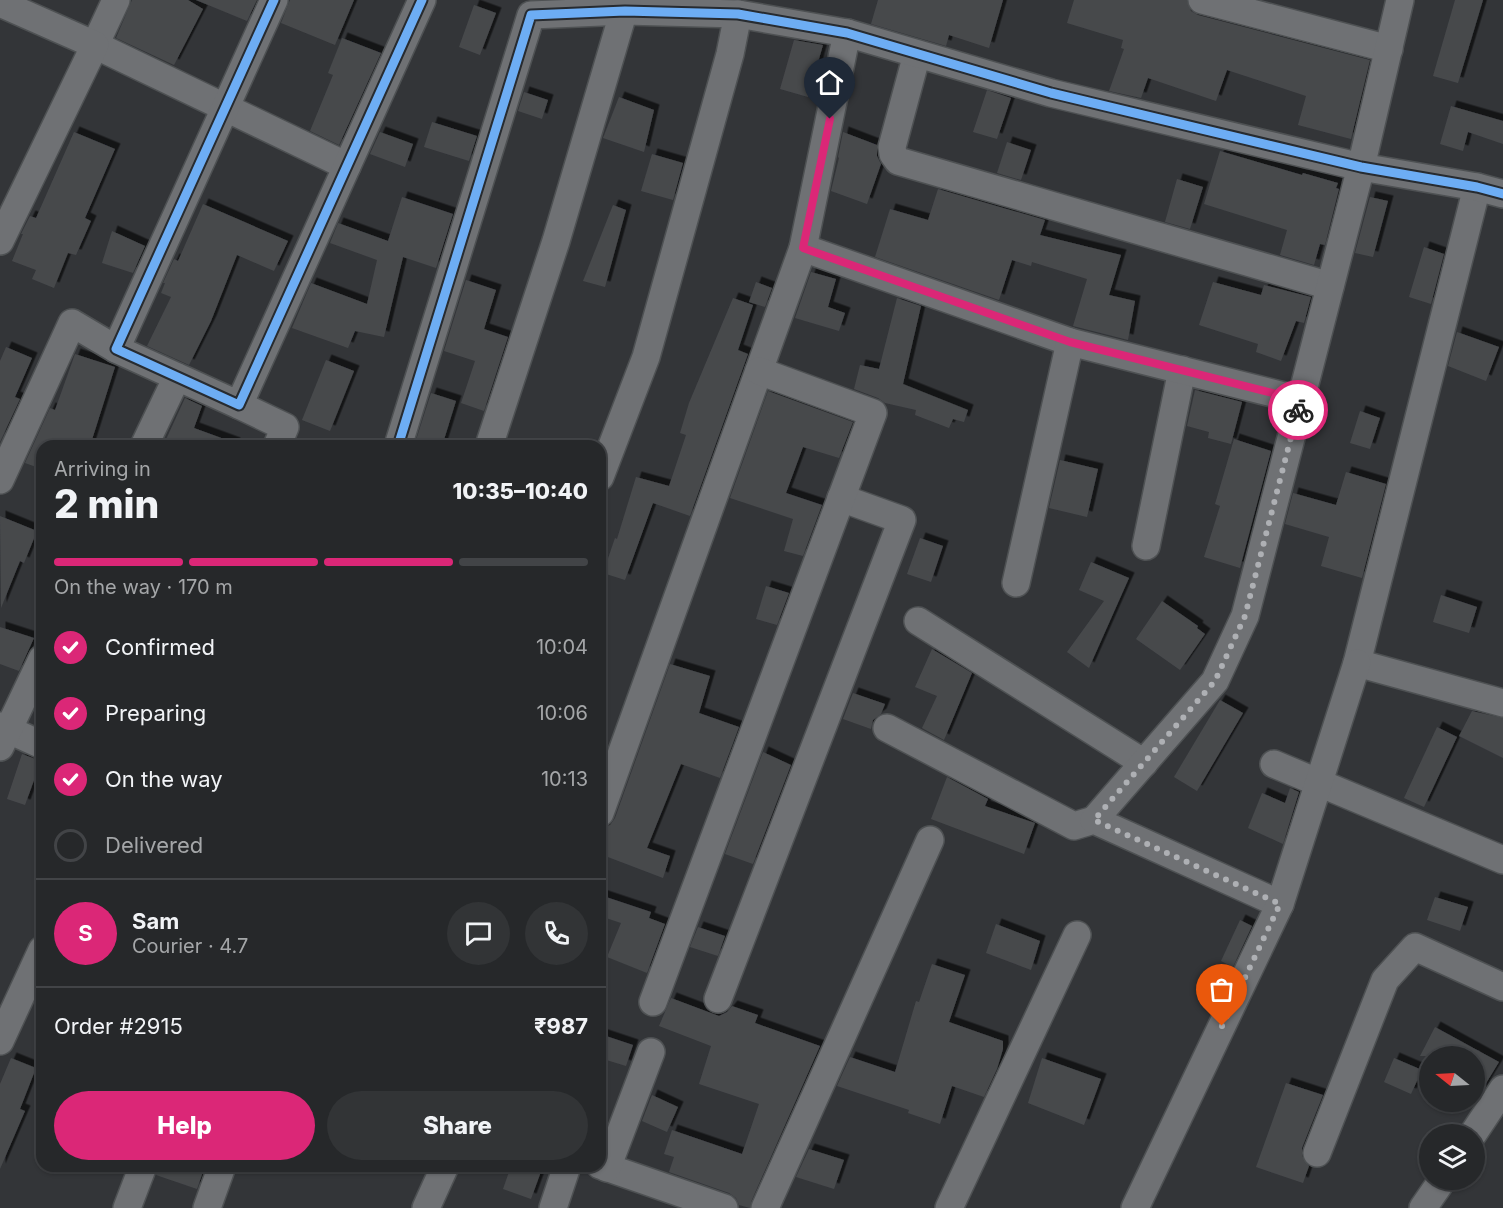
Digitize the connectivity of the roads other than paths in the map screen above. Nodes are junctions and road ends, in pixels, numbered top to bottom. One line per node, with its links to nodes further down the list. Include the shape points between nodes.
1 (116, 0): 10 (street)
2 (274, 0): 13 (street)
3 (422, 0): 14 (street)
4 (1202, 0): 11 (street)
5 (1400, 0): 11 (street)
6 (0, 3): 10 (street)
7 (626, 6): 8 (street); 30 (street, via 531,15); 31 (street)
8 (738, 14): 9 (street); 32 (street, via 646,357)
9 (847, 33): 12 (street); 19 (street)
10 (95, 45): 13 (street); 18 (street)
11 (1389, 49): 15 (street)
12 (917, 54): 15 (street, via 1051,93); 20 (street, via 892,147 898,161)
13 (226, 107): 14 (street); 22 (street)
14 (347, 166): 27 (street)
15 (1361, 167): 16 (street); 20 (street)
16 (1477, 187): 17 (street); 38 (street)
17 (1503, 194)
18 (0, 240)
19 (803, 248): 21 (street); 24 (street)
20 (1330, 286): 26 (street)
21 (1070, 342): 23 (street); 36 (street)
22 (116, 349): 25 (street); 33 (street, via 72,323)
23 (1182, 370): 26 (street); 35 (street)
24 (759, 372): 34 (street, via 873,413); 47 (street)
25 (177, 377): 27 (street); 28 (street)
26 (1300, 400): 44 (street, via 1245,616 1215,681)
27 (239, 405): 29 (street, via 285,427)
28 (147, 440)
29 (280, 440)
30 (400, 440)
31 (491, 440)
32 (606, 461)
33 (0, 480)
34 (841, 498): 55 (street, via 902,520); 56 (street)
35 (1146, 546)
36 (1016, 584)
37 (918, 621): 44 (street)
38 (1357, 663): 40 (street); 46 (street)
39 (36, 671): 42 (street)
40 (1503, 703)
41 (888, 728): 48 (street, via 1074,826)
42 (3, 734): 43 (street)
43 (36, 744)
44 (1144, 763): 48 (street)
45 (1274, 764): 46 (street)
46 (1320, 782): 50 (street); 51 (street)
47 (606, 796)
48 (1094, 820): 51 (street)
49 (930, 840): 74 (street)
50 (1503, 860)
51 (1280, 904): 76 (street)
52 (1077, 935): 75 (street)
53 (36, 963): 57 (street)
54 (1503, 987): 61 (street, via 1415,947 1385,980)
55 (718, 999)
56 (653, 1002)
57 (0, 1041)
58 (651, 1052): 62 (street)
59 (1503, 1089): 60 (street)
60 (1480, 1124)
61 (1317, 1153)
62 (606, 1162)
63 (606, 1168): 73 (street)
64 (141, 1172): 69 (street)
65 (220, 1172): 70 (street)
66 (442, 1172): 71 (street)
67 (565, 1172): 72 (street)
68 (1435, 1190): 77 (street)
69 (127, 1208)
70 (207, 1208)
71 (426, 1208)
72 (553, 1208)
73 (724, 1208)
74 (765, 1208)
75 (949, 1208)
76 (1135, 1208)
77 (1423, 1208)

